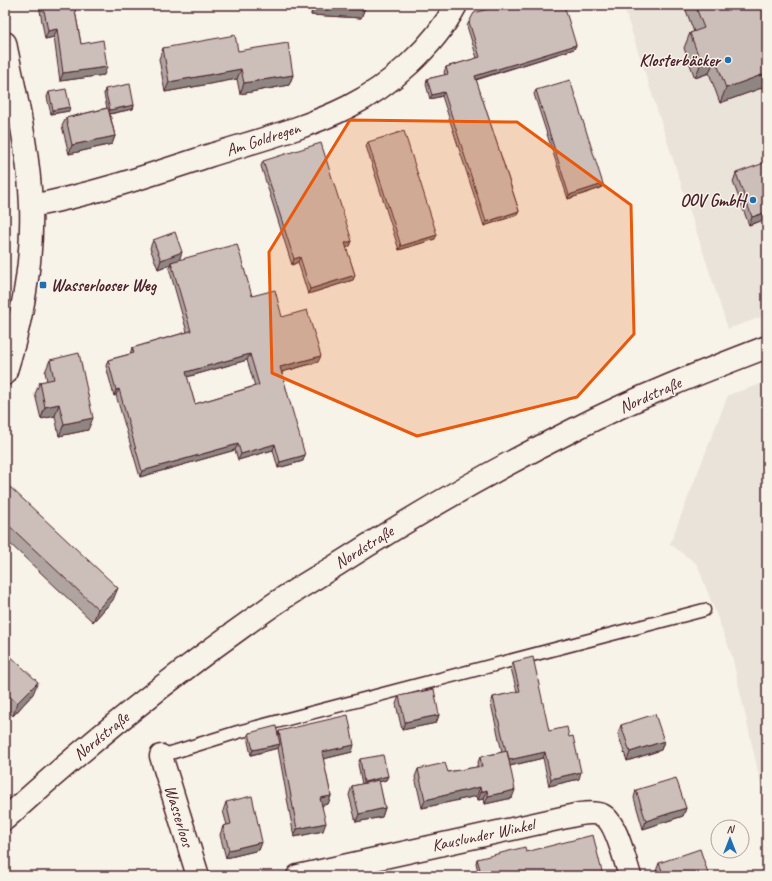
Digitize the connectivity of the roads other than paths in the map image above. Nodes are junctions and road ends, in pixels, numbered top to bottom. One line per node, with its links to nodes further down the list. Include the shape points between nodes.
1 (456, 5): 3 (street, Am Goldregen, via 451,16 429,45 404,69 348,106 308,124 176,167 66,199)
2 (5, 44): 3 (street, via 25,144)
3 (31, 206): 5 (street, via 30,248 21,313 17,337)
4 (767, 347): 8 (street, Nordstraße, via 692,376 577,427 483,476 389,531 263,612 146,700 42,785)
5 (5, 374)
6 (704, 610): 7 (lane, via 238,732)
7 (161, 756): 9 (street, Wasserloos)
8 (5, 819)
9 (198, 876)
10 (298, 876): 11 (street, Kauslunder Winkel, via 593,813 606,818 614,830)
11 (630, 876)

